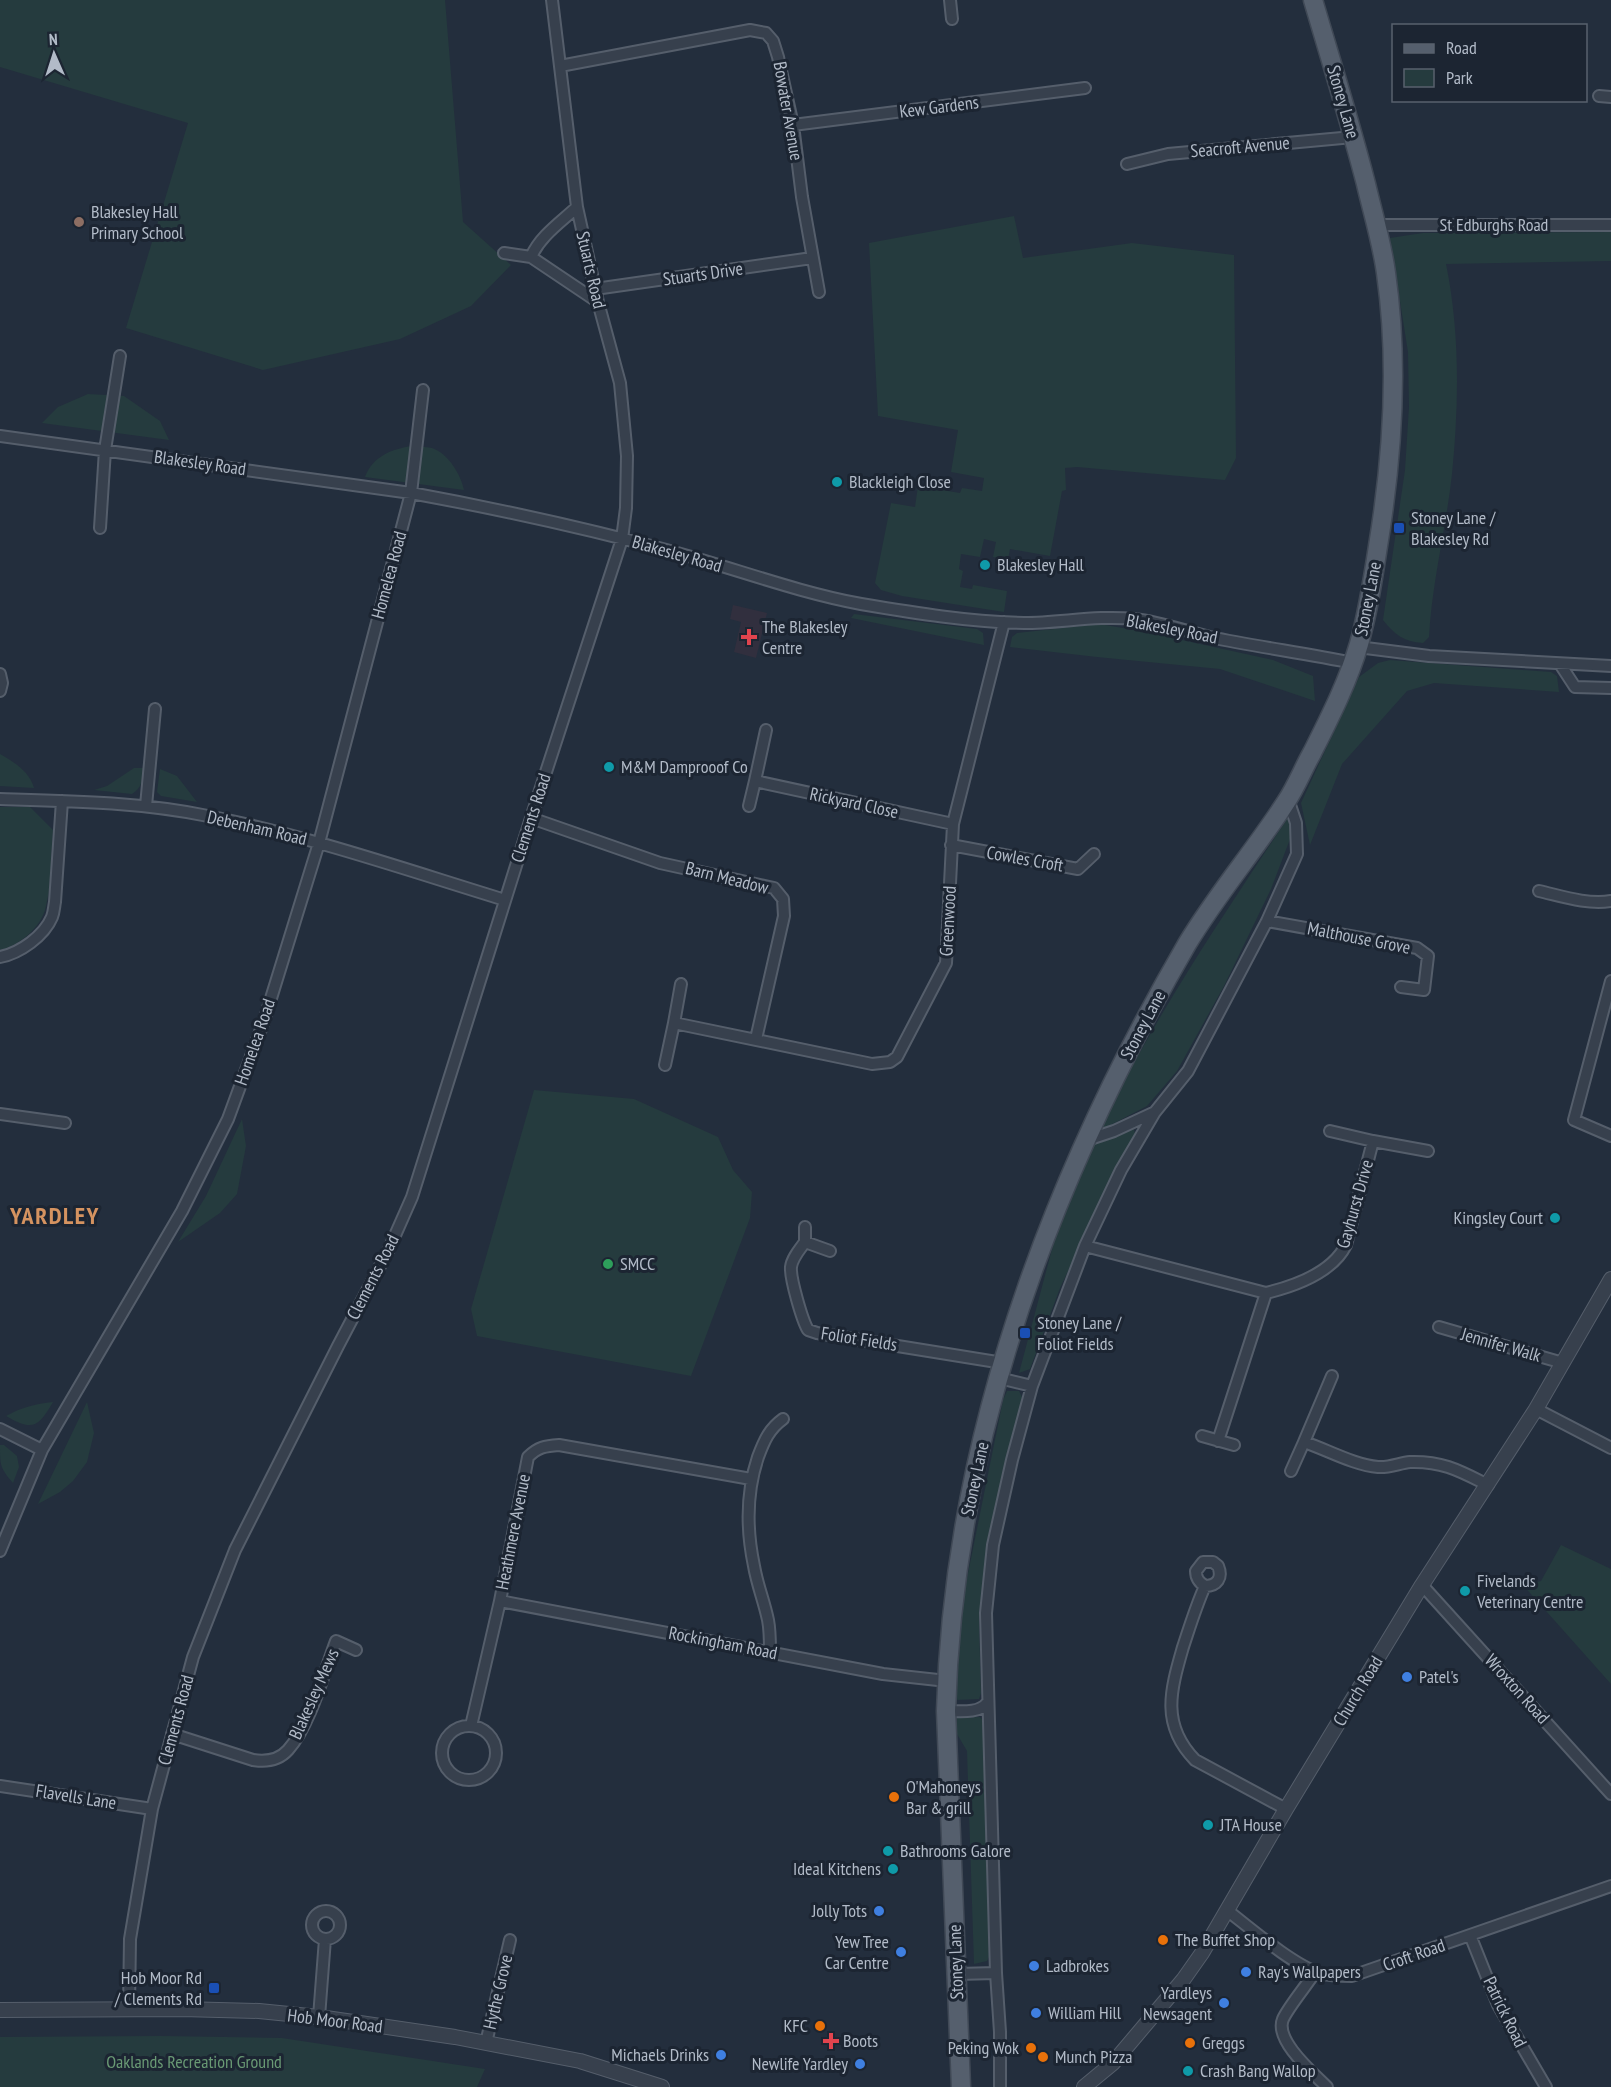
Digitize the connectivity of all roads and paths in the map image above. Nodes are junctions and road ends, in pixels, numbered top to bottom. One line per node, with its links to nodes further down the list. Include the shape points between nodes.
1 (552, 0): 5 (street, Stuarts Road)
2 (950, 0): 4 (street)
3 (1313, 0): 10 (main road, Stoney Lane)
4 (952, 19)
5 (560, 66): 9 (street, Bowater Avenue, via 760,31 773,41); 12 (street, Stuarts Road)
6 (1085, 88): 9 (street, Kew Gardens)
7 (1599, 96): 8 (street)
8 (1611, 97)
9 (793, 125): 17 (street, Bowater Avenue)
10 (1353, 137): 11 (street, Seacroft Avenue, via 1168,154); 13 (main road, Stoney Lane)
11 (1127, 164)
12 (577, 207): 16 (street, via 542,240); 18 (street, Stuarts Road)
13 (1376, 225): 14 (street, St Edburghs Road); 29 (main road, Stoney Lane, via 1392,318 1392,447 1371,596)
14 (1611, 225)
15 (504, 253): 16 (street)
16 (531, 257): 20 (street)
17 (812, 258): 18 (street, Stuarts Drive); 19 (street, Bowater Avenue)
18 (595, 290): 20 (street, Stuarts Road)
19 (819, 292)
20 (598, 302): 27 (street, Stuarts Road, via 620,383 627,456)
21 (120, 356): 24 (street)
22 (423, 390): 25 (street, Homelea Road)
23 (0, 436): 24 (street, Blakesley Road)
24 (105, 450): 25 (street, Blakesley Road); 26 (street)
25 (411, 493): 27 (street, Blakesley Road); 45 (street, Homelea Road)
26 (100, 528)
27 (622, 538): 28 (street, Blakesley Road, via 848,601); 43 (street, Clements Road)
28 (1004, 622): 29 (street, Blakesley Road, via 1136,619 1212,637); 44 (street, Greenwood)
29 (1355, 655): 30 (street, Blakesley Road); 39 (main road, Stoney Lane, via 1327,723)
30 (1560, 664): 31 (street, Blakesley Road); 33 (street, via 1575,687)
31 (1611, 666)
32 (0, 674): 34 (street)
33 (1611, 688)
34 (0, 691)
35 (155, 709): 41 (street)
36 (766, 730): 37 (street)
37 (755, 781): 42 (street); 44 (street, Rickyard Close)
38 (0, 799): 40 (street, Debenham Road)
39 (1288, 799): 51 (street, via 1296,823 1297,854); 64 (main road, Stoney Lane, via 1196,930 1158,995)
40 (62, 801): 41 (street, Debenham Road); 52 (street, via 52,917 32,941)
41 (146, 806): 45 (street, Debenham Road, via 208,816)
42 (749, 806)
43 (531, 818): 49 (street, Clements Road); 57 (street, Barn Meadow, via 660,863 774,888 783,899 784,916)
44 (953, 824): 46 (street, Greenwood)
45 (319, 843): 49 (street, Debenham Road); 86 (street, Homelea Road, via 264,1021 228,1119 182,1212)
46 (951, 845): 47 (street, Cowles Croft, via 1078,868); 57 (street, Greenwood, via 946,963 897,1057 872,1064)
47 (1094, 854)
48 (1539, 891): 50 (street, via 1581,900)
49 (506, 900): 100 (street, Clements Road, via 412,1197 236,1550 193,1657)
50 (1611, 901)
51 (1267, 921): 55 (street, Malthouse Grove, via 1417,948 1428,956 1424,990); 59 (street, via 1188,1071)
52 (0, 957)
53 (1611, 981): 63 (street, via 1574,1120)
54 (681, 984): 56 (street)
55 (1401, 987)
56 (674, 1023): 57 (street, Greenwood); 58 (street)
57 (756, 1039)
58 (666, 1065)
59 (1155, 1112): 64 (street); 69 (street, via 1121,1170)
60 (0, 1114): 61 (street)
61 (65, 1123)
62 (1330, 1131): 65 (street, Gayhurst Drive)
63 (1611, 1136)
64 (1084, 1141): 75 (main road, Stoney Lane, via 1054,1211)
65 (1373, 1141): 66 (street, Gayhurst Drive); 72 (street, Gayhurst Drive, via 1341,1256 1306,1279)
66 (1428, 1152)
67 (805, 1227): 68 (street, Foliot Fields)
68 (805, 1242): 70 (street); 75 (street, Foliot Fields, via 791,1267 808,1330)
69 (1085, 1246): 72 (street); 77 (street)
70 (830, 1251)
71 (1611, 1279): 74 (street, Church Road)
72 (1266, 1293): 82 (street)
73 (1439, 1327): 74 (street, Jennifer Walk)
74 (1563, 1364): 78 (street, Church Road)
75 (1001, 1370): 77 (street); 96 (main road, Stoney Lane, via 967,1509)
76 (1332, 1376): 83 (street)
77 (1032, 1386): 97 (street, via 993,1545 986,1613)
78 (1536, 1409): 85 (street); 89 (street, Church Road)
79 (783, 1419): 88 (street, via 772,1427)
80 (0, 1429): 86 (street)
81 (1202, 1436): 82 (street)
82 (1218, 1441): 84 (street)
83 (1304, 1442): 87 (street); 89 (street, via 1366,1465 1428,1461 1450,1466)
84 (1234, 1445)
85 (1611, 1448)
86 (42, 1450): 90 (street, Homelea Road)
87 (1291, 1471)
88 (751, 1479): 93 (street, Heathmere Avenue, via 559,1445 543,1446 528,1457); 95 (street, via 748,1511 753,1564 768,1620)
89 (1488, 1485): 91 (street, Church Road)
90 (0, 1551)
91 (1422, 1585): 102 (street, Wroxton Road); 104 (street, Church Road)
92 (1205, 1586): 104 (street, via 1172,1685 1170,1703 1179,1737 1195,1760)
93 (500, 1601): 95 (street, Rockingham Road); 99 (street, Heathmere Avenue)
94 (356, 1650): 100 (street, Blakesley Mews, via 336,1641 305,1724 287,1751 275,1759 253,1760)
95 (770, 1652): 96 (street, Rockingham Road, via 883,1674)
96 (946, 1681): 98 (main road, Stoney Lane)
97 (987, 1703): 98 (street, via 977,1710); 111 (street)
98 (946, 1711): 112 (main road, Stoney Lane)
99 (471, 1726): 99 (street, via 491,1737 496,1751 488,1772 467,1780 448,1769 443,1747 450,1734)
100 (171, 1734): 103 (street, Clements Road)
101 (0, 1786): 103 (street, Flavells Lane)
102 (1611, 1794)
103 (152, 1809): 113 (street, Clements Road, via 130,1939)
104 (1286, 1809): 106 (street, Church Road)
105 (1611, 1886): 107 (street, Croft Road)
106 (1228, 1911): 110 (street, Croft Road); 120 (street, Church Road, via 1183,1980 1113,2063)
107 (1470, 1935): 110 (street, Croft Road, via 1352,1976); 122 (street, Patrick Road, via 1498,2005)
108 (325, 1939): 115 (street)
109 (510, 1940): 116 (street, Hythe Grove)
110 (1315, 1972): 121 (street, via 1283,2019 1282,2032 1289,2046)
111 (996, 1973): 112 (street); 119 (street)
112 (957, 1974): 118 (main road, Stoney Lane)
113 (129, 2008): 114 (street, Hob Moor Road); 115 (street, Hob Moor Road, via 260,2011)
114 (0, 2010)
115 (319, 2017): 116 (street, Hob Moor Road)
116 (486, 2043): 117 (street, Hob Moor Road, via 585,2062)
117 (662, 2087)
118 (961, 2087)
119 (1000, 2087)
120 (1084, 2087)
121 (1327, 2087)
122 (1546, 2087)

